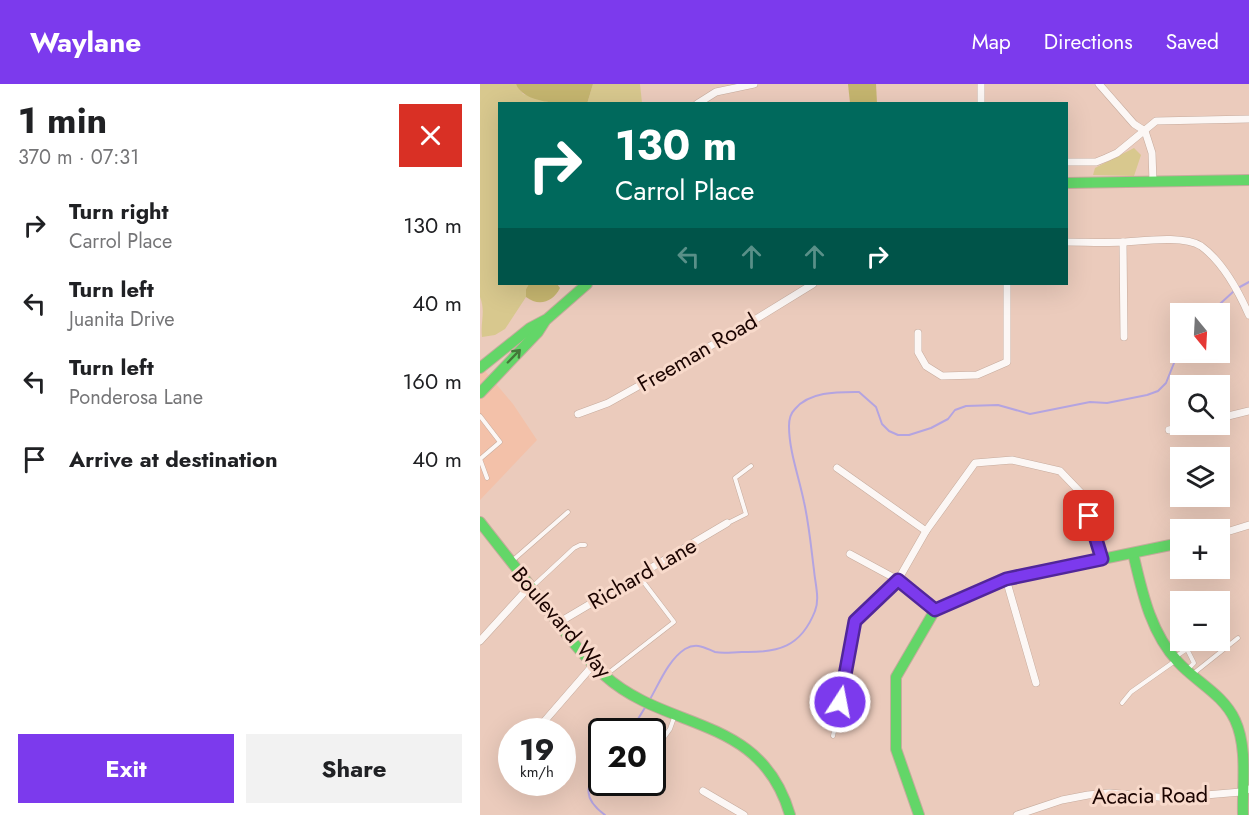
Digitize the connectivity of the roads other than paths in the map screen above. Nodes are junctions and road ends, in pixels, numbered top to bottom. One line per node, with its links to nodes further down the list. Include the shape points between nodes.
1 (754, 84): 4 (street, via 716,92)
2 (981, 84): 5 (street)
3 (1099, 84): 7 (street)
4 (700, 102)
5 (981, 102)
6 (1249, 119): 7 (street, via 1164,119)
7 (1145, 131): 8 (street, via 1117,153 1096,162); 10 (street, via 1152,153)
8 (1068, 162)
9 (1249, 180): 10 (street)
10 (1153, 182): 11 (street)
11 (1068, 183)
12 (1068, 242): 13 (street)
13 (1123, 242): 17 (street, via 1166,239 1199,245 1218,262); 20 (street)
14 (586, 285): 18 (street)
15 (811, 285): 24 (street, Freeman Road, via 608,403)
16 (1007, 285): 19 (street, via 1007,362 977,375 942,376 926,366 918,352)
17 (1249, 315)
18 (547, 319): 21 (street); 22 (street, one-way to 18)
19 (918, 333)
20 (1124, 338)
21 (480, 368)
22 (480, 393)
23 (1249, 411): 26 (street)
24 (578, 414)
25 (480, 416): 27 (lane)
26 (1230, 416)
27 (486, 423): 28 (lane); 29 (lane, via 500,442)
28 (480, 429)
29 (480, 459): 32 (lane)
30 (752, 466): 35 (lane, via 735,478 746,514)
31 (837, 468): 37 (street)
32 (487, 478)
33 (568, 512): 44 (lane)
34 (480, 522): 44 (street, Boulevard Way)
35 (727, 524): 45 (street, Richard Lane)
36 (1249, 525): 38 (street)
37 (926, 531): 43 (street, via 975,463 1012,460 1060,471 1083,495); 47 (street)
38 (1230, 531)
39 (585, 545): 48 (lane, via 574,548)
40 (1170, 545): 41 (street)
41 (1133, 553): 43 (street); 54 (street, via 1144,601)
42 (850, 554): 47 (street)
43 (1102, 559): 46 (street)
44 (511, 562): 48 (street, Boulevard Way)
45 (639, 576): 50 (street, Richard Lane); 57 (lane, via 674,622)
46 (1006, 579): 49 (street); 58 (street)
47 (898, 580): 49 (street); 59 (street, via 855,621)
48 (531, 587): 50 (street, Boulevard Way); 52 (street)
49 (935, 610): 70 (street, via 896,676 896,749)
50 (558, 623): 55 (street, Boulevard Way)
51 (1238, 638): 56 (lane)
52 (480, 641)
53 (1174, 651): 54 (lane)
54 (1173, 654): 56 (street); 60 (lane)
55 (594, 664): 57 (street, Boulevard Way); 62 (street)
56 (1190, 672): 66 (street, via 1223,701 1236,721)
57 (605, 675): 61 (street, Boulevard Way, via 633,696)
58 (1036, 683)
59 (843, 686): 64 (lane)
60 (1122, 703)
61 (675, 714): 63 (lane); 69 (street, Boulevard Way, via 720,732 764,765 779,784)
62 (547, 718)
63 (666, 735)
64 (833, 736)
65 (703, 791): 68 (street)
66 (1245, 791): 67 (street, Acacia Road, via 1170,798 1088,795 1062,800); 72 (street)
67 (1032, 813): 71 (street, Acacia Road)
68 (744, 815)
69 (790, 815)
70 (919, 815)
71 (1017, 815)
72 (1243, 815)

